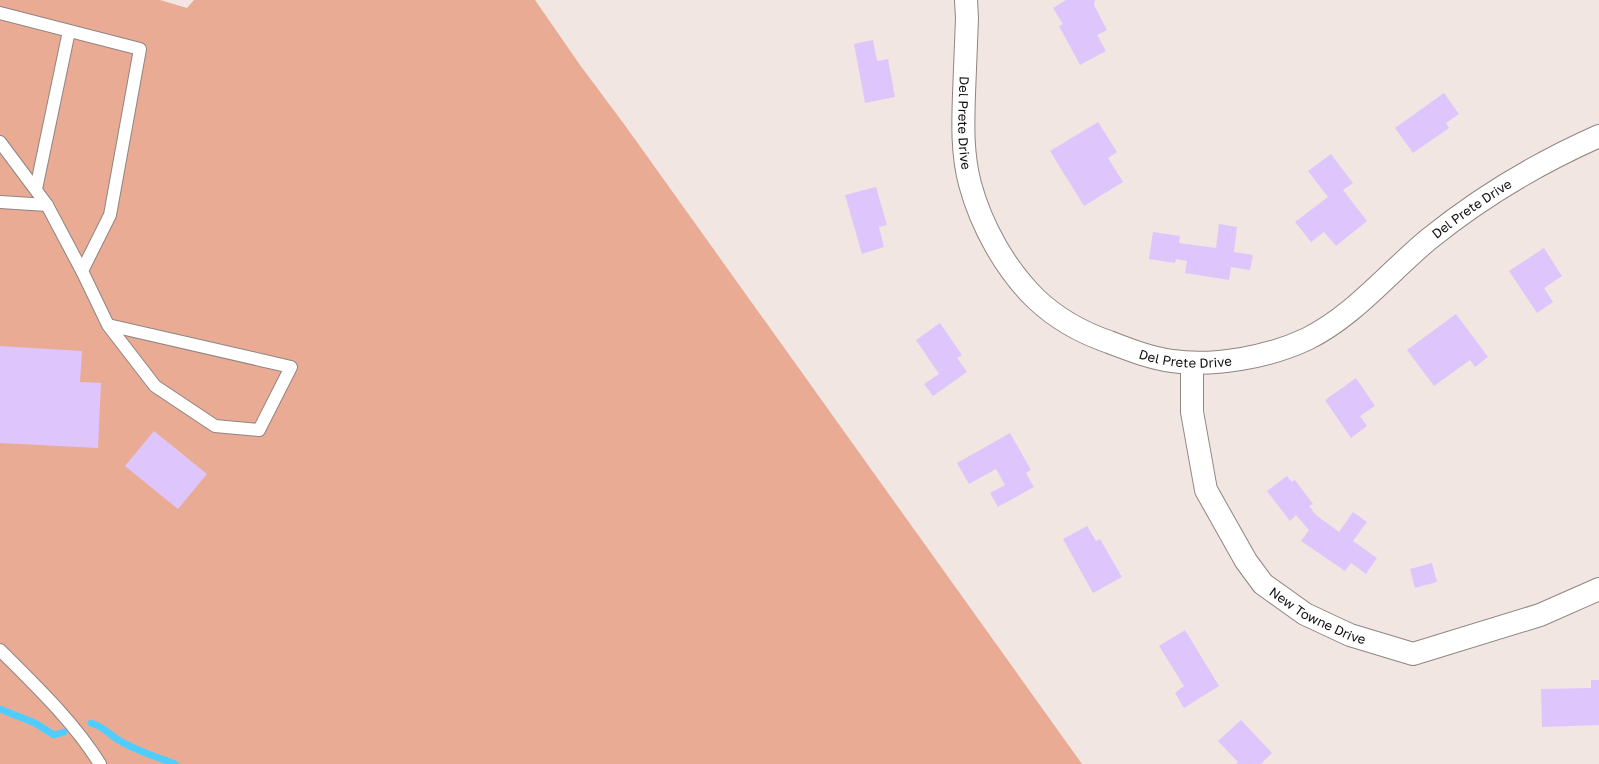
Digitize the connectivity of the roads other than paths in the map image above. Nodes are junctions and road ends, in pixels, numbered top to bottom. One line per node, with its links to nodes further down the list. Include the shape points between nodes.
1 (966, 0): 11 (street, Del Prete Drive, via 964,154 976,201 995,243 1036,300 1078,329 1152,357)
2 (0, 13): 3 (lane)
3 (70, 31): 6 (lane); 9 (lane, via 140,49 110,215)
4 (1599, 136): 11 (street, Del Prete Drive, via 1539,165 1478,202 1427,240 1349,311 1309,338 1259,355)
5 (0, 142): 6 (lane)
6 (36, 189): 8 (lane)
7 (0, 202): 8 (lane)
8 (47, 205): 9 (lane)
9 (82, 271): 10 (lane)
10 (108, 325): 10 (lane, via 116,327 291,367 259,430 216,426 155,386)
11 (1192, 363): 12 (street, New Towne Drive, via 1192,412 1206,490 1246,561 1263,584 1305,614 1350,635 1413,654 1540,615)
12 (1599, 589)
13 (0, 650): 14 (lane, via 76,731)
14 (100, 764)

